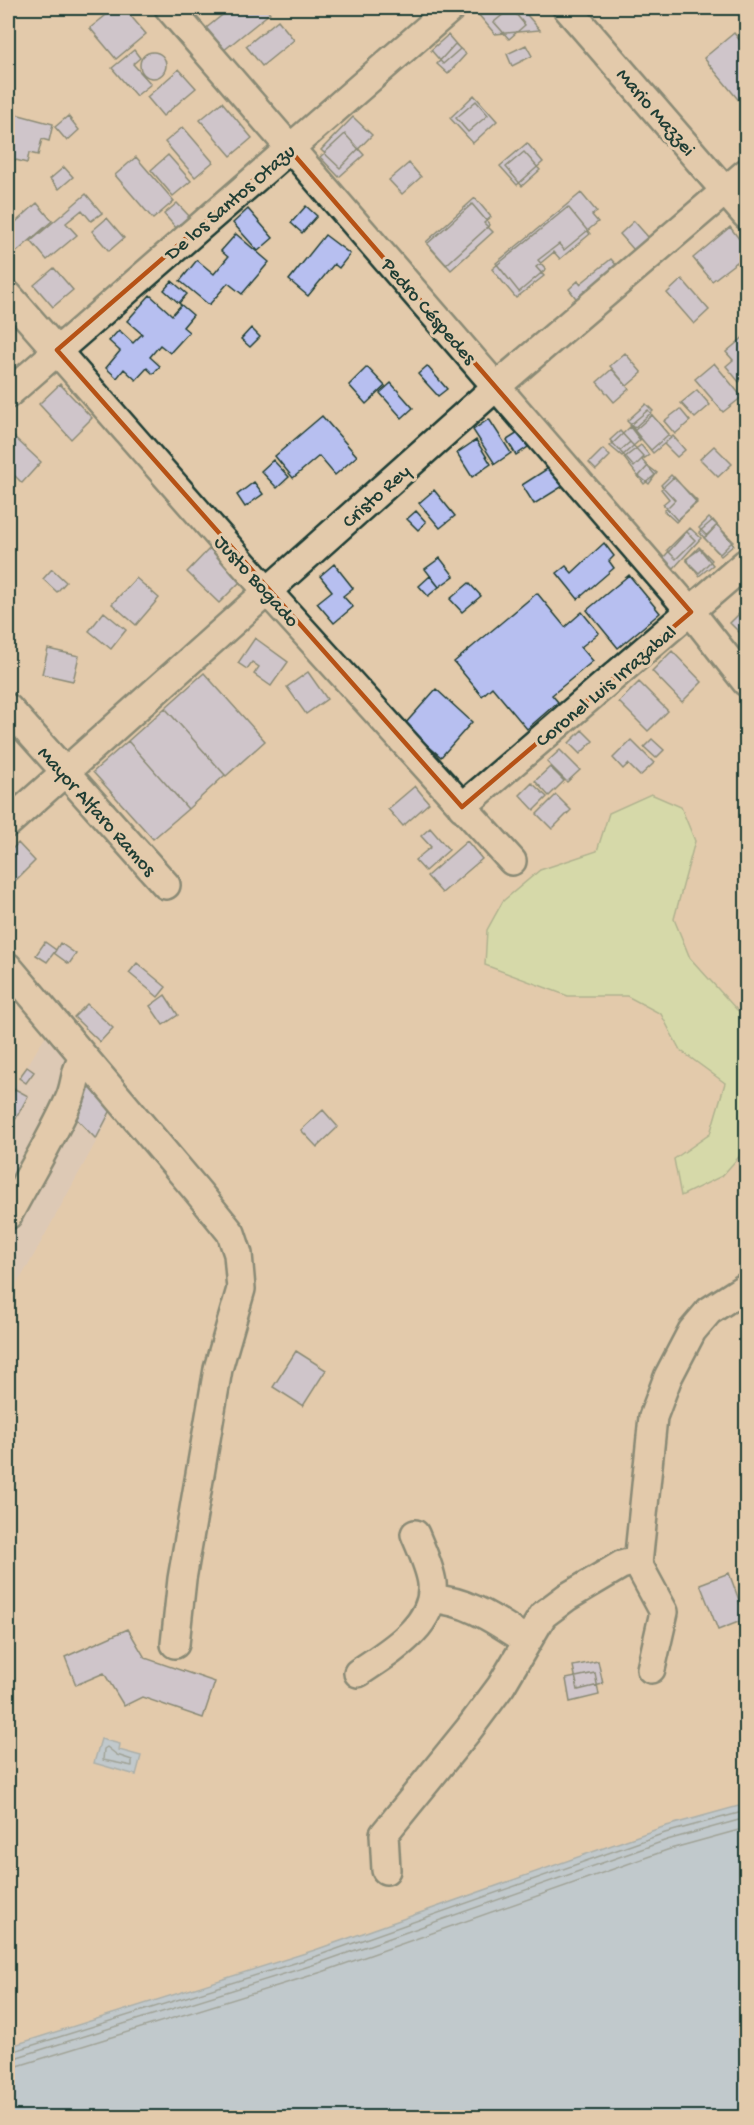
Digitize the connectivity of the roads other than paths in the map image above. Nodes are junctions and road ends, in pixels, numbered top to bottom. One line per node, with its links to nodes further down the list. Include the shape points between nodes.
1 (168, 8): 4 (street, Pedro Céspedes)
2 (451, 8): 4 (street, De los Santos Otazu)
3 (567, 8): 6 (street, Mario Mazzei)
4 (289, 149): 9 (street, De los Santos Otazu); 10 (street, Pedro Céspedes)
5 (747, 173): 6 (street, Cristo Rey)
6 (726, 192): 7 (street, Mario Mazzei); 10 (street, Cristo Rey)
7 (747, 215)
8 (8, 295): 9 (street, Justo Bogado)
9 (57, 350): 11 (street, De los Santos Otazu); 13 (street, Justo Bogado)
10 (497, 386): 13 (street, Cristo Rey); 14 (street, Pedro Céspedes)
11 (8, 394)
12 (747, 563): 14 (street, Coronel Luis Irrazabal)
13 (267, 591): 17 (street, Cristo Rey); 18 (street, Justo Bogado)
14 (691, 612): 15 (street, Pedro Céspedes); 18 (street, Coronel Luis Irrazabal)
15 (747, 682)
16 (8, 708): 17 (street, Mayor Alfaro Ramos)
17 (64, 773): 19 (street, Cristo Rey); 21 (street, Mayor Alfaro Ramos)
18 (462, 807): 20 (street, Justo Bogado)
19 (8, 823)
20 (512, 861)
21 (166, 885)
22 (8, 967): 23 (street)
23 (84, 1057): 24 (street, via 73,1093); 30 (street, via 231,1233 241,1271 241,1289 218,1369 182,1579)
24 (8, 1215)
25 (747, 1287): 27 (street, via 709,1311 692,1331 668,1377 653,1417)
26 (415, 1534): 28 (street, via 432,1581)
27 (638, 1564): 29 (street, via 621,1565 567,1597 543,1615); 31 (street, via 664,1612)
28 (432, 1599): 29 (street, via 454,1600); 32 (street, via 426,1617 411,1633)
29 (525, 1640): 33 (street, via 501,1686 476,1721 384,1834)
30 (175, 1644)
31 (651, 1669)
32 (358, 1673)
33 (386, 1870)

